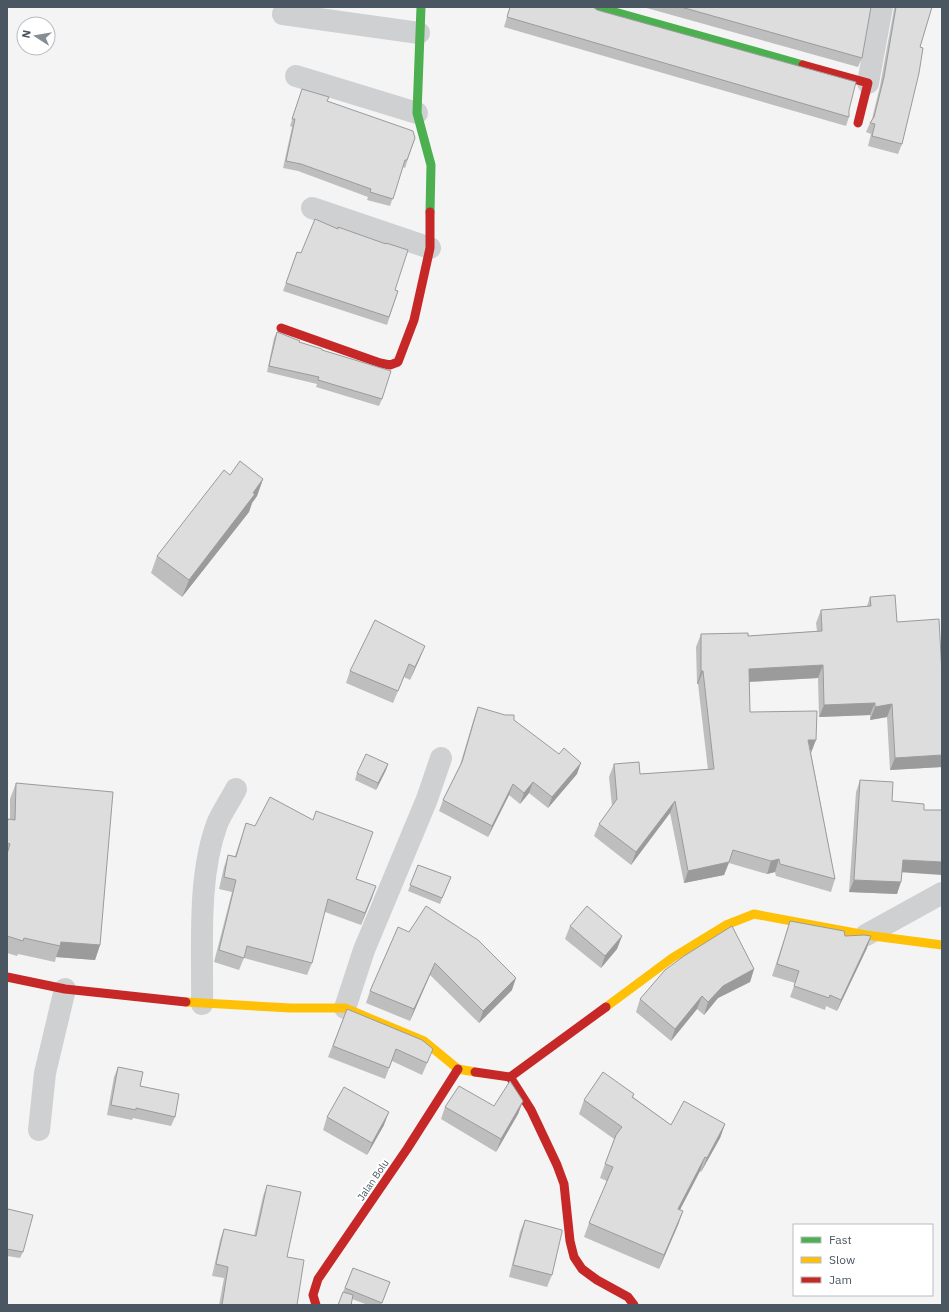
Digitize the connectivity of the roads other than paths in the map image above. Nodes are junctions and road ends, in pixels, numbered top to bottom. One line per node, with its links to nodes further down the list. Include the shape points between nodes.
1 (421, 7): 5 (street)
2 (597, 7): 7 (street)
3 (882, 7): 7 (street)
4 (283, 14): 5 (street)
5 (420, 33): 8 (street)
6 (296, 76): 8 (street)
7 (868, 83): 9 (street)
8 (417, 113): 11 (street, via 431,165)
9 (858, 123)
10 (312, 208): 11 (street)
11 (430, 248): 12 (street, via 414,320 398,362 390,365 380,363)
12 (281, 328)
13 (441, 758): 21 (street, via 427,799 364,950)
14 (236, 789): 20 (street, via 218,823 206,869 203,898)
15 (942, 893): 16 (street)
16 (866, 935): 17 (street); 23 (street, via 754,914 737,920 672,958)
17 (942, 945)
18 (7, 977): 19 (street)
19 (65, 989): 20 (street); 24 (street, via 45,1073)
20 (202, 1004): 21 (street)
21 (345, 1008): 22 (street, via 424,1042)
22 (458, 1069): 23 (street); 25 (street, Jalan Bolu, via 318,1280 313,1295)
23 (510, 1077): 26 (street, via 531,1110 564,1184 574,1257 582,1269 628,1297)
24 (39, 1130)
25 (316, 1305)
26 (634, 1305)

